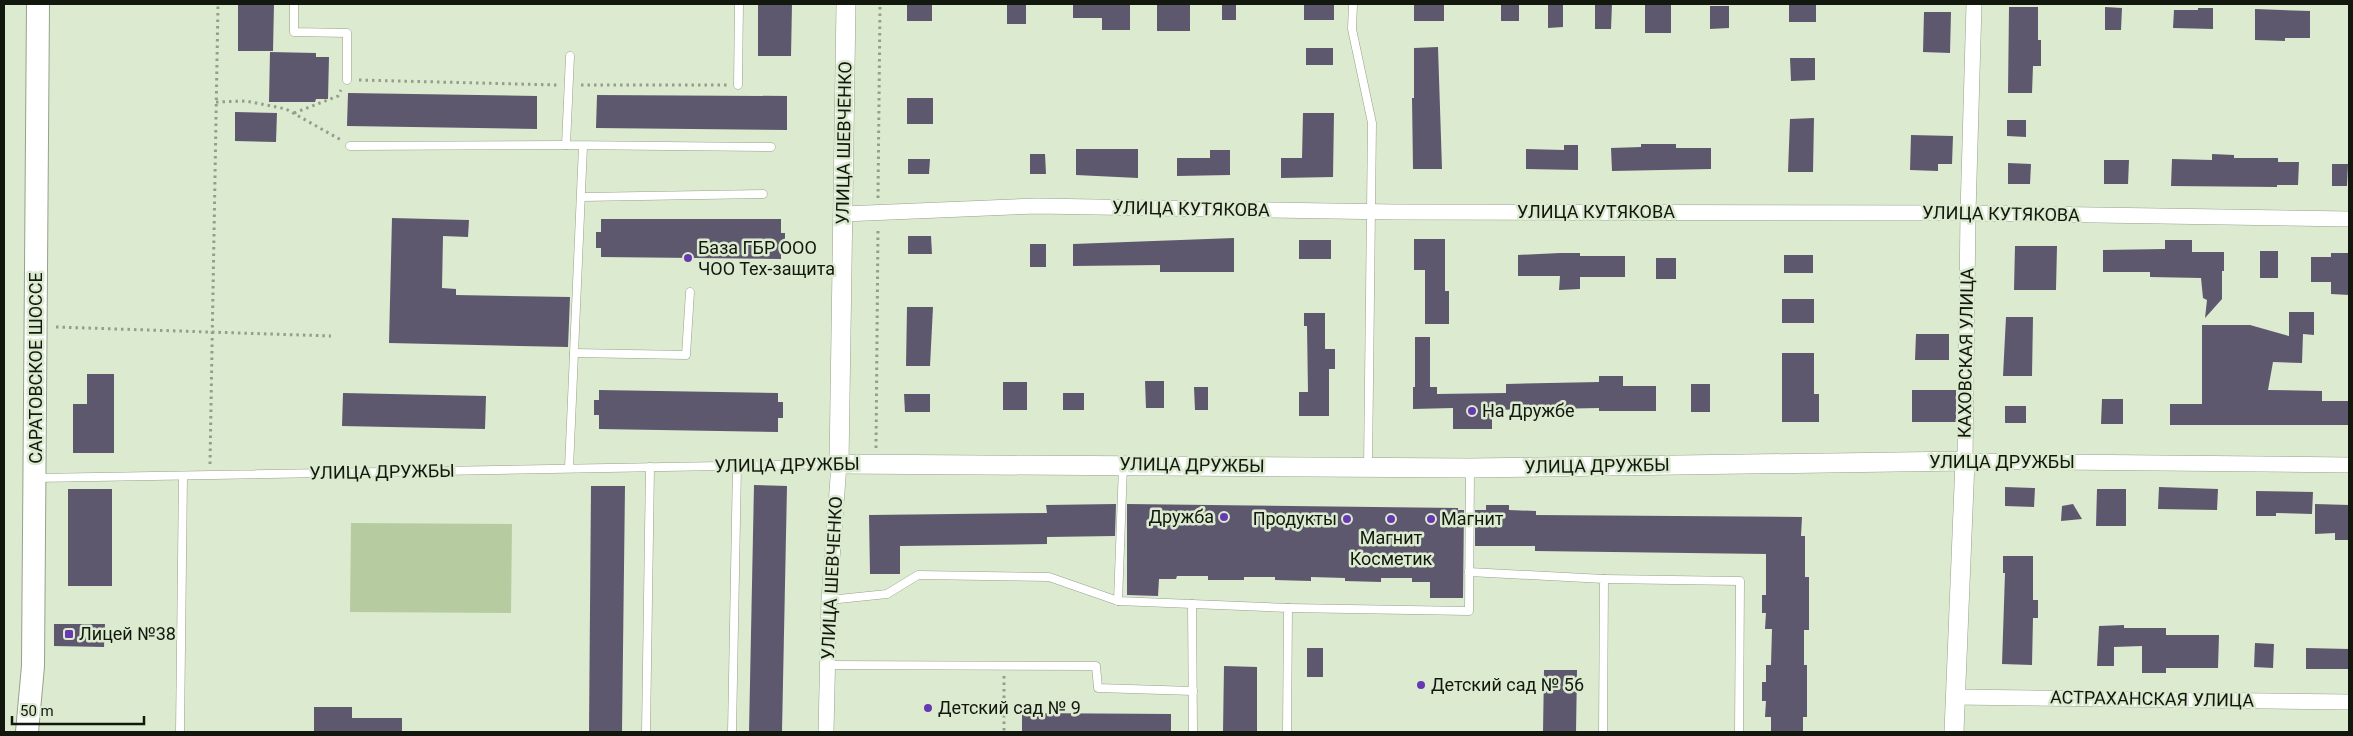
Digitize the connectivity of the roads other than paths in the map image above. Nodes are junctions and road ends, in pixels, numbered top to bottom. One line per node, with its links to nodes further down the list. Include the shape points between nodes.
1 (38, 4): 32 (main road, САРАТОВСКОЕ ШОССЕ)
2 (294, 4): 8 (lane, via 294,32 347,32)
3 (739, 4): 9 (lane)
4 (846, 4): 18 (street, УЛИЦА ШЕВЧЕНКО)
5 (1354, 4): 16 (lane, via 1352,29 1372,123)
6 (1974, 4): 17 (street, КАХОВСКАЯ УЛИЦА)
7 (570, 56): 10 (lane)
8 (347, 80)
9 (738, 85)
10 (566, 145): 11 (lane); 12 (lane)
11 (350, 146)
12 (583, 146): 13 (lane); 15 (lane)
13 (771, 147)
14 (763, 194): 15 (lane)
15 (582, 197): 21 (lane)
16 (1371, 211): 17 (street, УЛИЦА КУТЯКОВА); 18 (street, УЛИЦА КУТЯКОВА, via 1037,206); 28 (lane)
17 (1968, 213): 19 (street, УЛИЦА КУТЯКОВА); 22 (street, КАХОВСКАЯ УЛИЦА)
18 (843, 214): 23 (street, УЛИЦА ШЕВЧЕНКО)
19 (2349, 219)
20 (690, 292): 21 (lane, via 686,355)
21 (574, 354): 29 (lane)
22 (1965, 461): 25 (street, УЛИЦА ДРУЖБЫ); 30 (street, УЛИЦА ДРУЖБЫ); 41 (street, КАХОВСКАЯ УЛИЦА)
23 (839, 464): 24 (street, УЛИЦА ДРУЖБЫ); 26 (lane, УЛИЦА ДРУЖБЫ); 35 (street, УЛИЦА ШЕВЧЕНКО)
24 (1123, 464): 28 (street, УЛИЦА ДРУЖБЫ); 36 (lane)
25 (2349, 465)
26 (737, 466): 27 (lane, УЛИЦА ДРУЖБЫ); 46 (lane)
27 (650, 467): 29 (lane, УЛИЦА ДРУЖБЫ); 45 (lane)
28 (1368, 467): 30 (street, УЛИЦА ДРУЖБЫ)
29 (569, 468): 31 (lane, УЛИЦА ДРУЖБЫ)
30 (1470, 468): 33 (lane)
31 (183, 476): 32 (lane, УЛИЦА ДРУЖБЫ); 44 (lane)
32 (35, 478): 43 (main road, САРАТОВСКОЕ ШОССЕ, via 33,666)
33 (1469, 572): 34 (lane); 38 (lane, via 1470,611)
34 (1604, 579): 50 (lane); 51 (lane, via 1740,581)
35 (829, 600): 36 (lane, via 887,594 918,575 1049,576); 39 (street, УЛИЦА ШЕВЧЕНКО)
36 (1118, 601): 37 (lane)
37 (1192, 604): 38 (lane); 40 (lane)
38 (1288, 608): 49 (lane)
39 (828, 665): 40 (lane, via 1096,666 1098,688); 47 (street, УЛИЦА ШЕВЧЕНКО)
40 (1193, 691): 48 (lane)
41 (1954, 697): 42 (street, АСТРАХАНСКАЯ УЛИЦА); 52 (street, КАХОВСКАЯ УЛИЦА)
42 (2349, 702)
43 (27, 732)
44 (180, 732)
45 (646, 732)
46 (732, 732)
47 (826, 732)
48 (1194, 732)
49 (1287, 732)
50 (1603, 732)
51 (1739, 732)
52 (1954, 732)

